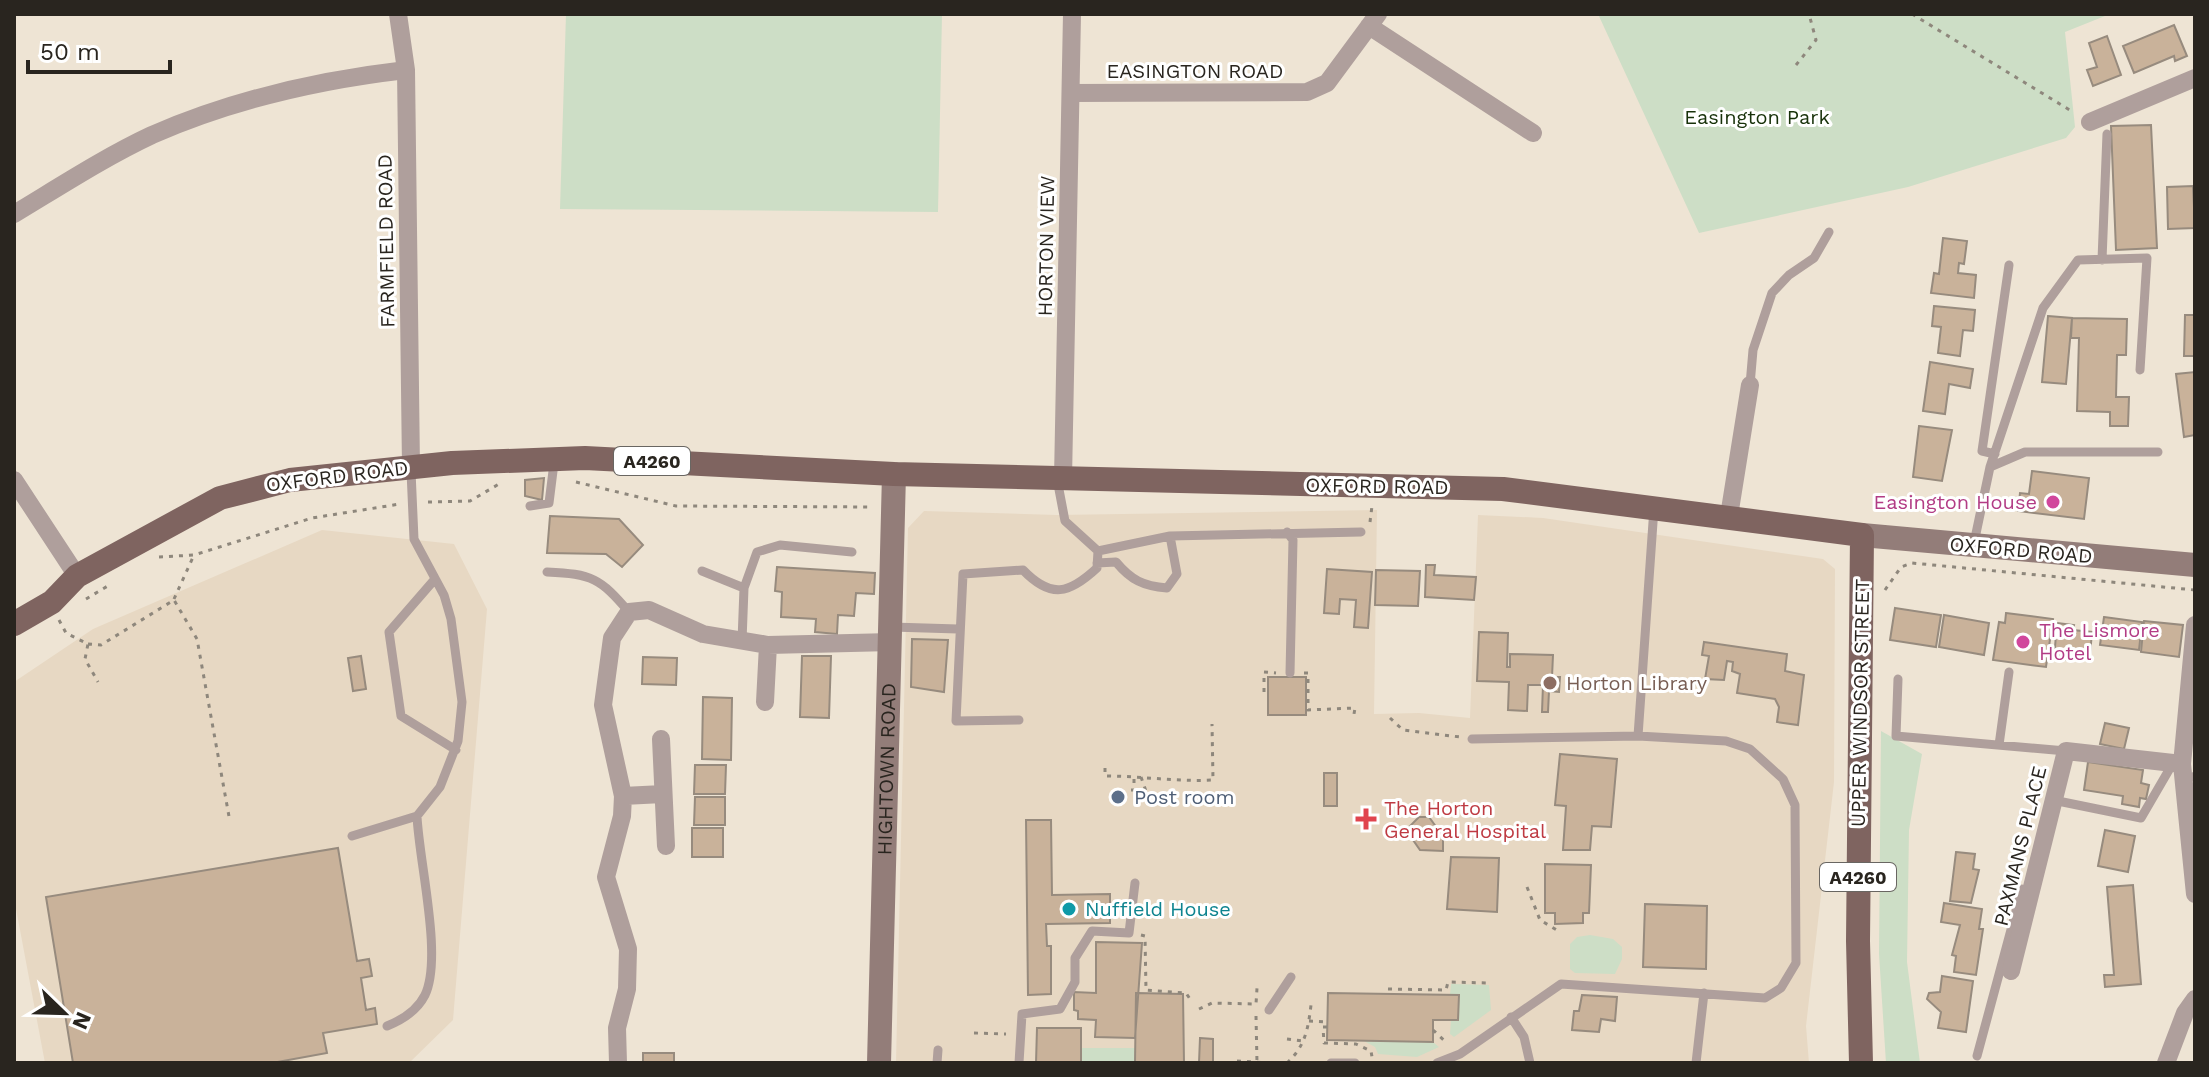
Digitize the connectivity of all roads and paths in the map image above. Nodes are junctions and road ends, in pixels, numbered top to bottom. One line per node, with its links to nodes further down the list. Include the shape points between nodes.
1 (398, 14): 7 (street, FARMFIELD ROAD)
2 (1072, 14): 9 (street, HORTON VIEW)
3 (1809, 14): 6 (path, via 1816,40)
4 (1912, 14): 10 (path)
5 (1374, 20): 9 (street, EASINGTON ROAD, via 1327,83 1307,92); 11 (street)
6 (1796, 65)
7 (406, 70): 13 (street, via 306,86 183,123 150,136); 21 (street, FARMFIELD ROAD)
8 (2195, 78): 10 (street)
9 (1071, 93): 26 (street, HORTON VIEW)
10 (2090, 127)
11 (1533, 133)
12 (2107, 134): 15 (lane)
13 (14, 214)
14 (1829, 232): 18 (lane, via 1814,258 1772,293 1753,350)
15 (2102, 260): 17 (lane, via 2147,258); 20 (lane, via 2078,260 2043,308)
16 (2009, 265): 20 (lane, via 1982,451)
17 (2140, 370)
18 (1750, 385): 33 (street)
19 (2158, 452): 22 (lane, via 2025,452)
20 (1995, 454): 22 (lane)
21 (411, 467): 23 (main road, OXFORD ROAD / A4260); 29 (lane); 47 (main road, OXFORD ROAD / A4260, via 257,486 188,514)
22 (1990, 467): 38 (lane)
23 (554, 468): 24 (main road, OXFORD ROAD / A4260); 30 (lane, via 549,503); 32 (path, via 676,506)
24 (894, 474): 26 (main road, OXFORD ROAD / A4260); 32 (street, HIGHTOWN ROAD)
25 (504, 479): 29 (path, via 470,501)
26 (1060, 479): 28 (main road, OXFORD ROAD / A4260); 39 (lane, via 1065,521)
27 (14, 480): 47 (street)
28 (1374, 486): 31 (main road, OXFORD ROAD / A4260, via 1503,489); 35 (path, via 1370,528)
29 (411, 502): 41 (path, via 312,518); 49 (lane, via 414,539)
30 (530, 506)
31 (1654, 507): 33 (main road, OXFORD ROAD / A4260); 75 (lane)
32 (893, 508): 60 (street, HIGHTOWN ROAD)
33 (1729, 516): 36 (main road, OXFORD ROAD / A4260)
34 (1287, 532): 35 (lane); 37 (lane); 65 (lane, via 1293,540)
35 (1361, 532)
36 (1862, 535): 38 (street, OXFORD ROAD); 136 (main road, UPPER WINDSOR STREET / A4260)
37 (1170, 536): 39 (lane); 43 (lane, via 1177,574 1167,588 1145,587 1116,562)
38 (1974, 545): 44 (street, OXFORD ROAD)
39 (1098, 551): 43 (lane)
40 (852, 552): 50 (lane, via 780,545 757,552)
41 (194, 555): 42 (path); 53 (path)
42 (156, 557)
43 (1097, 563): 59 (lane, via 1080,583 1061,591 1039,586 1023,570 963,574)
44 (2195, 565)
45 (702, 571): 50 (lane)
46 (547, 572): 56 (lane, via 585,574 605,584)
47 (77, 576): 54 (main road, OXFORD ROAD / A4260)
48 (119, 579): 55 (path)
49 (435, 579): 79 (lane, via 451,619 460,672); 79 (lane, via 389,632 401,716)
50 (744, 588): 61 (lane)
51 (1885, 590): 52 (path, via 1901,567 1912,563)
52 (2195, 590)
53 (174, 600): 62 (path, via 101,645); 91 (path, via 197,639)
54 (52, 602): 57 (main road, OXFORD ROAD / A4260); 62 (path, via 66,633)
55 (82, 602)
56 (629, 612): 61 (street, via 649,610 703,634); 88 (street, via 612,638 603,705)
57 (14, 624)
58 (2195, 625): 68 (street)
59 (958, 629): 60 (lane); 73 (lane, via 956,721)
60 (892, 634): 63 (street); 126 (street, HIGHTOWN ROAD)
61 (742, 641): 63 (street)
62 (88, 644): 67 (path, via 85,659)
63 (768, 645): 70 (street)
64 (2009, 672): 78 (lane)
65 (1290, 673): 69 (path, via 1264,672); 71 (path, via 1308,673 1308,710 1355,708)
66 (1898, 679): 78 (lane, via 1896,736)
67 (98, 682)
68 (2192, 688): 82 (street)
69 (1264, 692)
70 (765, 702)
71 (1354, 714)
72 (1390, 718): 77 (path, via 1403,730)
73 (1019, 720)
74 (1212, 724): 84 (path, via 1213,780)
75 (1638, 736): 77 (lane); 104 (lane, via 1726,741 1750,749 1783,779 1795,805 1796,963 1781,988 1765,998)
76 (661, 739): 86 (street)
77 (1472, 739)
78 (1999, 745): 80 (lane)
79 (456, 750): 90 (lane, via 440,787)
80 (2063, 751): 82 (street, PAXMANS PLACE); 89 (street, PAXMANS PLACE); 121 (lane)
81 (1105, 768): 83 (path, via 1105,776)
82 (2188, 772): 89 (lane, via 2141,818); 96 (street)
83 (1134, 776): 84 (path); 85 (path)
84 (1141, 777): 87 (path)
85 (1131, 790)
86 (663, 794): 88 (street); 93 (street)
87 (1147, 794)
88 (623, 796): 125 (street, via 606,877 628,949 627,989 617,1028)
89 (2053, 800): 99 (street, PAXMANS PLACE)
90 (417, 816): 92 (lane); 113 (lane, via 433,959 425,996 407,1017)
91 (230, 822)
92 (352, 836)
93 (666, 846)
94 (1135, 883): 98 (lane)
95 (1527, 887): 97 (path, via 1540,920)
96 (2195, 894)
97 (1560, 932)
98 (1129, 933): 106 (path, via 1145,936 1146,990 1186,993); 116 (lane, via 1092,931 1075,958 1075,982 1060,1009 1022,1014)
99 (2011, 971)
100 (1291, 977): 110 (lane)
101 (1491, 983): 103 (path, via 1448,982 1446,990)
102 (1257, 988): 107 (path)
103 (1388, 989)
104 (1704, 993): 111 (lane, via 1561,984); 135 (lane)
105 (2195, 999): 137 (street)
106 (1192, 1002)
107 (1256, 1004): 109 (path, via 1212,1003); 124 (path)
108 (1311, 1005): 112 (path)
109 (1199, 1009)
110 (1269, 1010)
111 (1511, 1017): 133 (lane, via 1460,1054); 134 (lane, via 1524,1037)
112 (1309, 1021): 118 (path); 122 (path, via 1327,1024 1324,1043 1356,1044 1371,1051)
113 (387, 1026)
114 (1433, 1030): 119 (path)
115 (974, 1033): 116 (path)
116 (1019, 1035): 128 (lane)
117 (1287, 1039): 118 (path)
118 (1304, 1042): 130 (path)
119 (1450, 1046)
120 (938, 1050): 127 (lane)
121 (1977, 1056)
122 (1372, 1057)
123 (1237, 1061): 124 (path)
124 (1257, 1062): 129 (path)
125 (618, 1063)
126 (879, 1063)
127 (937, 1063)
128 (1019, 1063)
129 (1271, 1063)
130 (1287, 1063)
131 (1331, 1063): 132 (lane)
132 (1355, 1063)
133 (1437, 1063)
134 (1530, 1063)
135 (1696, 1063)
136 (1861, 1063)
137 (2166, 1063)

